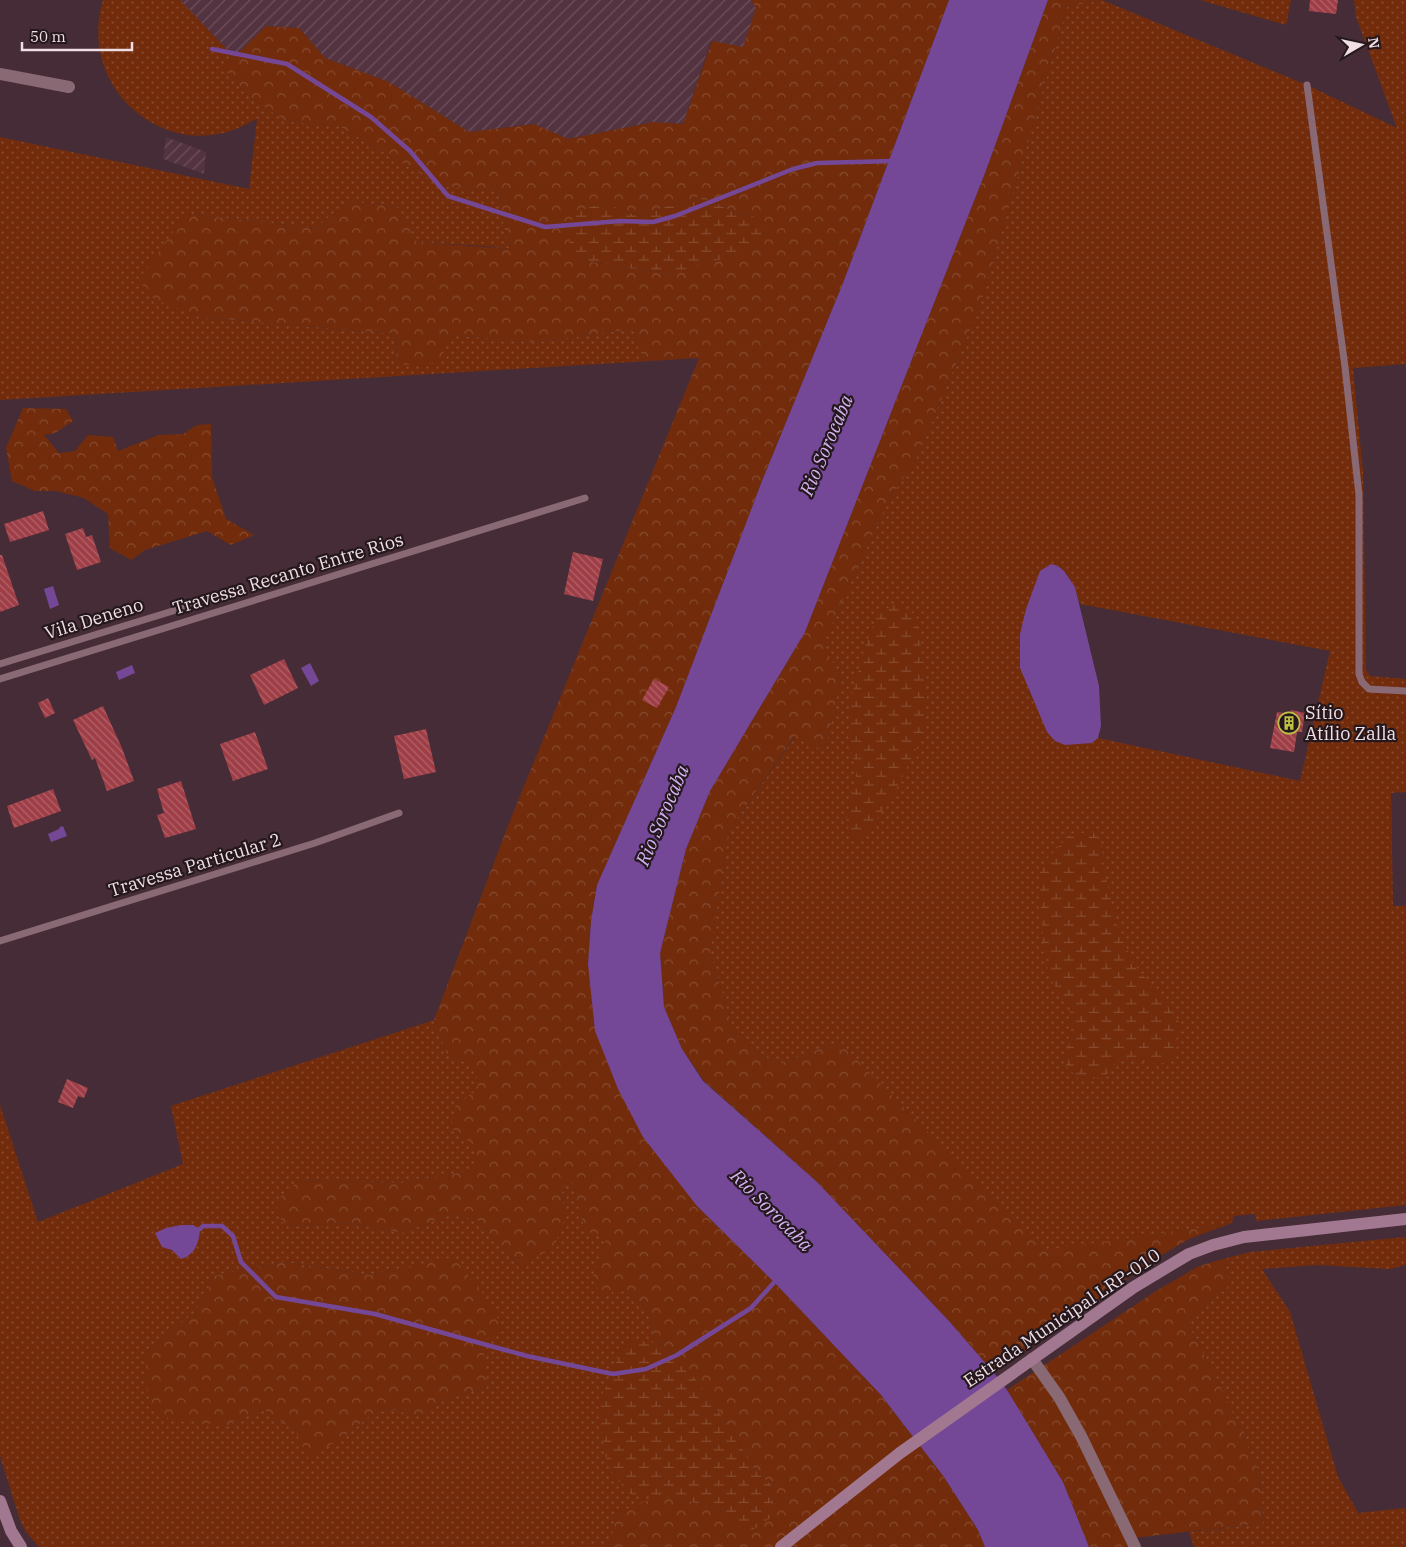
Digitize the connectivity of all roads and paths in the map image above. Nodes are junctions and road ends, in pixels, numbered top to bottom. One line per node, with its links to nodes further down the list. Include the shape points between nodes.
1 (0, 74): 3 (street)
2 (1307, 85): 8 (lane, via 1359,495 1359,674 1369,689)
3 (69, 88)
4 (585, 498): 7 (lane, Travessa Recanto Entre Rios)
5 (225, 595): 6 (lane, Vila Deneno)
6 (0, 664)
7 (0, 679)
8 (1406, 691)
9 (399, 813): 10 (lane, Travessa Particular 2, via 315,843)
10 (0, 941)
11 (1406, 1219): 12 (street, Estrada Municipal LRP-010, via 1244,1237 1213,1245 1189,1254 1134,1287)
12 (1032, 1359): 15 (street, Estrada Municipal LRP-010, via 900,1453); 16 (street, via 1081,1436)
13 (0, 1501): 14 (street)
14 (21, 1547)
15 (782, 1547)
16 (1135, 1547)

